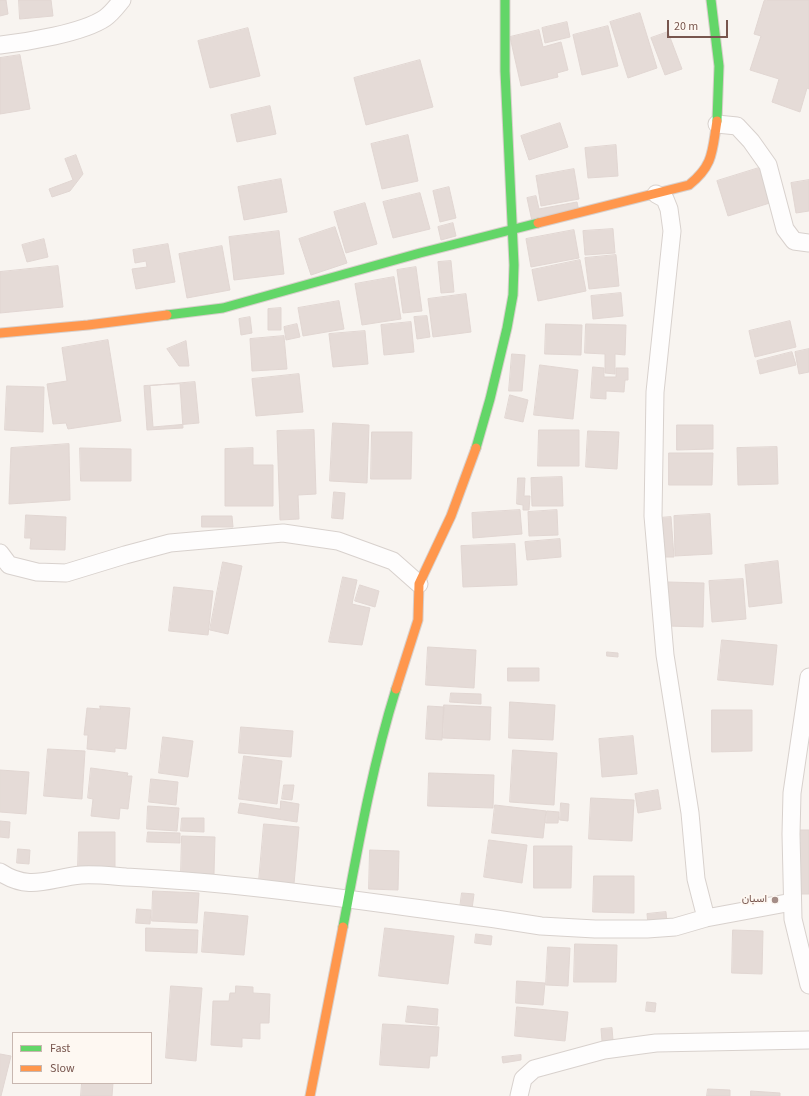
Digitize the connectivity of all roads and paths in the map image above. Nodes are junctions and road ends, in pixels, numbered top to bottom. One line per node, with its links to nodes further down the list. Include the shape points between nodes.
1 (122, 0): 4 (street, via 104,18 92,25)
2 (505, 0): 7 (street, via 505,71)
3 (711, 0): 5 (street, via 720,63)
4 (0, 45)
5 (717, 124): 6 (street, via 710,159 700,178 689,185); 8 (street, via 737,126 751,141 768,165 785,228 794,241)
6 (656, 194): 7 (street); 16 (street, via 665,199 672,231 655,392 653,516 665,655 690,813 696,879)
7 (513, 230): 9 (street, via 223,308); 11 (street, via 513,295 508,328 490,399 478,442 451,516)
8 (809, 243)
9 (0, 333)
10 (0, 553): 11 (street, via 9,565 36,572 66,573 170,543 283,533 338,540 393,561)
11 (419, 584): 14 (street, via 418,620 385,724)
12 (809, 677): 15 (street, via 792,792)
13 (0, 872): 14 (street, via 19,882 30,884 82,875 172,879)
14 (348, 900): 16 (street, via 541,926 595,929 675,927); 19 (street)
15 (792, 902): 16 (street); 17 (street, via 793,919)
16 (706, 918)
17 (809, 985)
18 (809, 1040): 20 (street, via 656,1043 604,1050 534,1069 523,1079)
19 (310, 1096)
20 (519, 1096)

